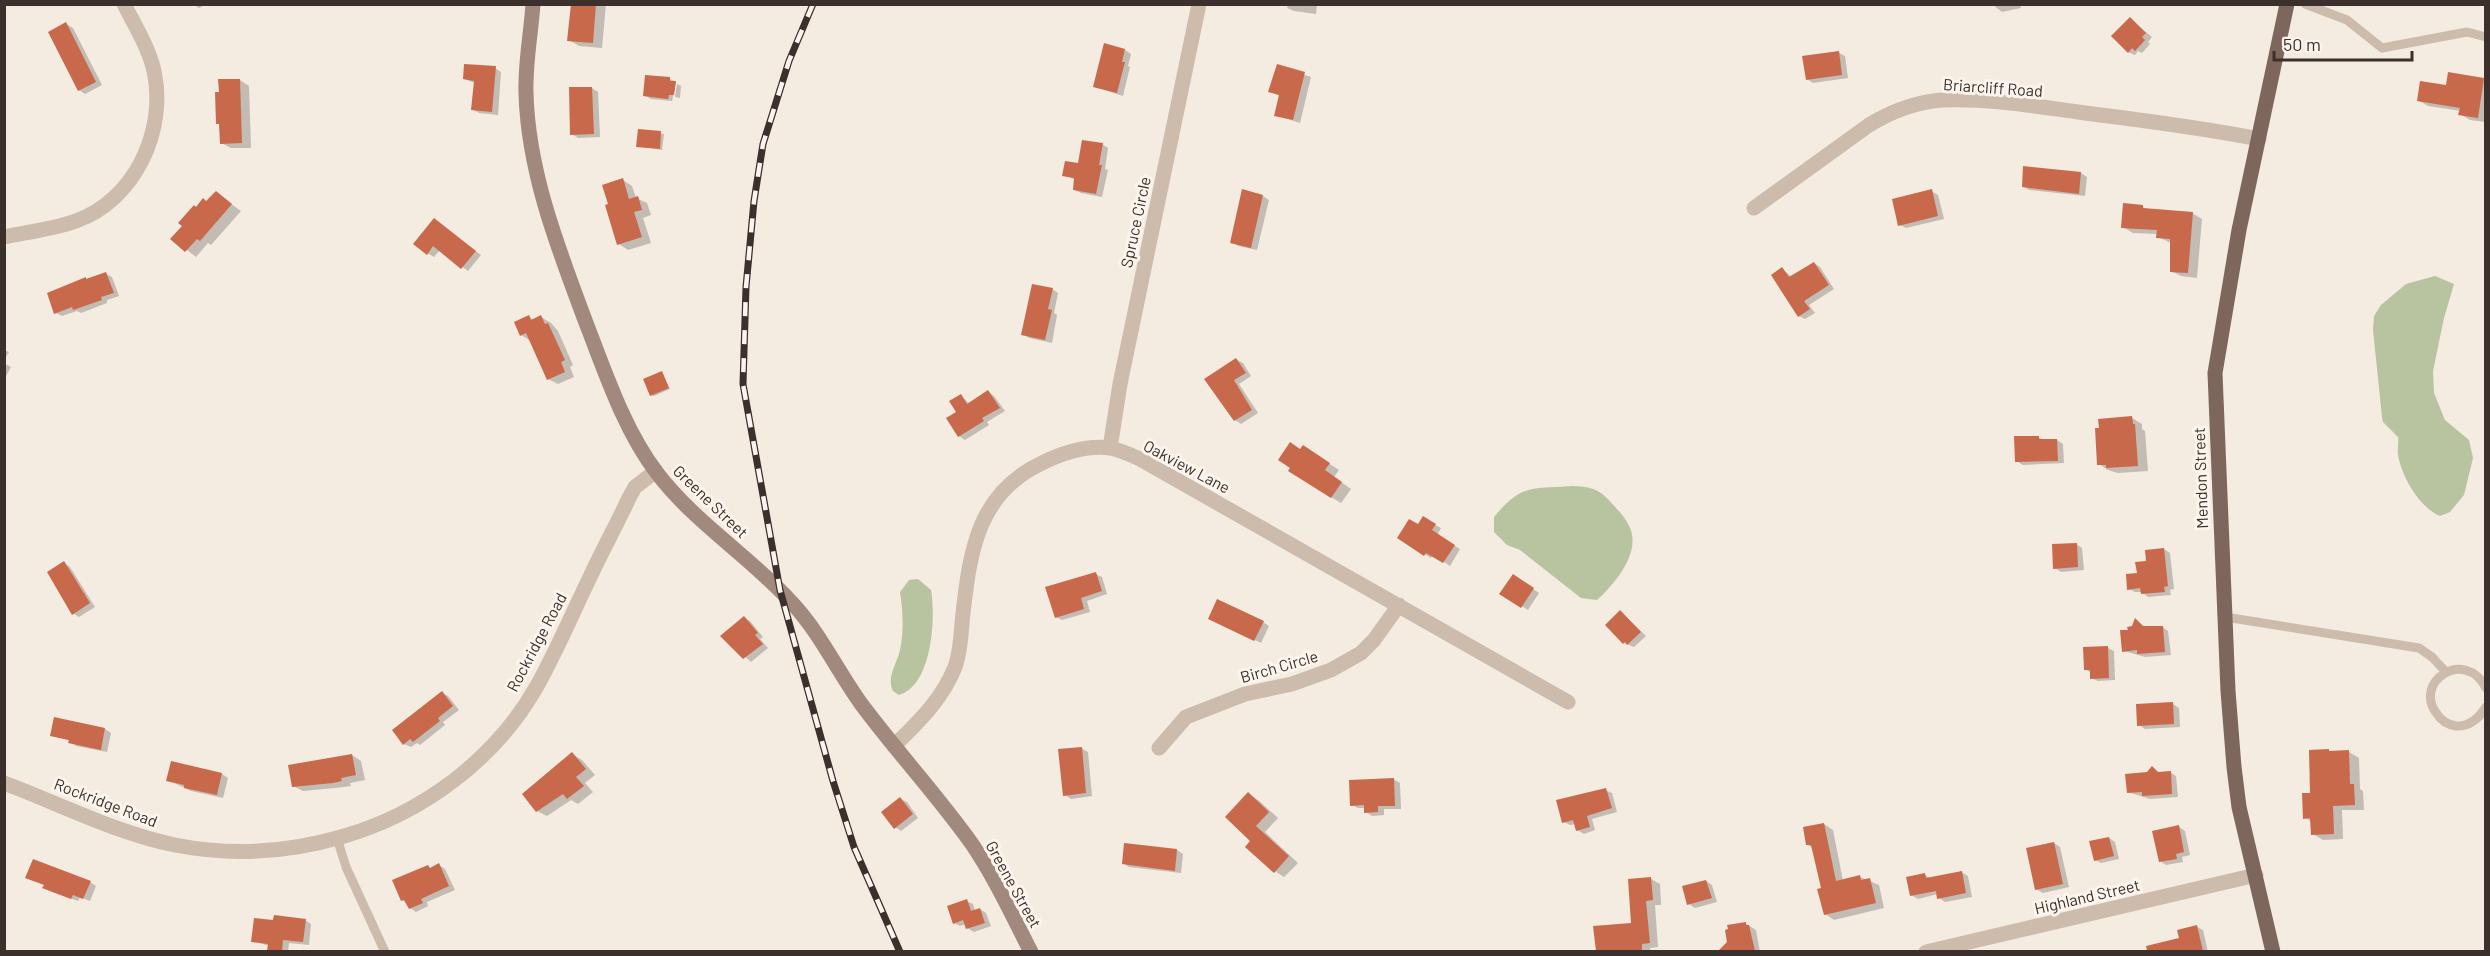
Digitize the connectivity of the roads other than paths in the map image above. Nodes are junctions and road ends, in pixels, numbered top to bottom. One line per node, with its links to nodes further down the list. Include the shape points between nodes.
1 (124, 4): 9 (street, via 154,70 158,95 156,121 141,164 126,185 96,211 76,222)
2 (533, 4): 11 (street, Greene Street, via 526,94 538,181 605,374)
3 (1199, 4): 10 (street, Spruce Circle)
4 (2287, 4): 7 (main road, Mendon Street)
5 (2305, 4): 6 (lane, via 2347,20 2382,48 2467,32)
6 (2486, 37)
7 (2259, 139): 8 (street, Briarcliff Road, via 2022,105 1961,100 1921,103 1886,114); 13 (main road, Mendon Street, via 2215,373)
8 (1754, 208)
9 (4, 237)
10 (1110, 448): 12 (street, Oakview Lane, via 1140,459); 18 (street, Oakview Lane, via 1080,450 1052,458 1025,471 1002,490 987,511 969,565 956,665 934,705)
11 (656, 471): 18 (street, Greene Street, via 710,530 794,604); 21 (street, Rockridge Road, via 632,493 536,687 492,746 465,772 417,806)
12 (1399, 605): 16 (street, Oakview Lane); 19 (street, Birch Circle, via 1361,653 1331,670 1292,684 1245,694 1194,714)
13 (2225, 617): 14 (lane, via 2419,648); 22 (main road, Mendon Street, via 2234,767)
14 (2446, 672): 15 (lane, via 2469,671); 17 (lane, via 2431,693 2439,718 2466,725)
15 (2484, 682)
16 (1568, 702)
17 (2486, 707)
18 (894, 746): 24 (street, Greene Street, via 990,872)
19 (1159, 748)
20 (4, 783): 21 (street, Rockridge Road, via 144,837 175,845 242,852 279,851)
21 (337, 838): 23 (lane, via 346,867)
22 (2256, 875): 25 (street, Highland Street); 26 (main road, Mendon Street)
23 (385, 951)
24 (1030, 951)
25 (1926, 951)
26 (2273, 951)

